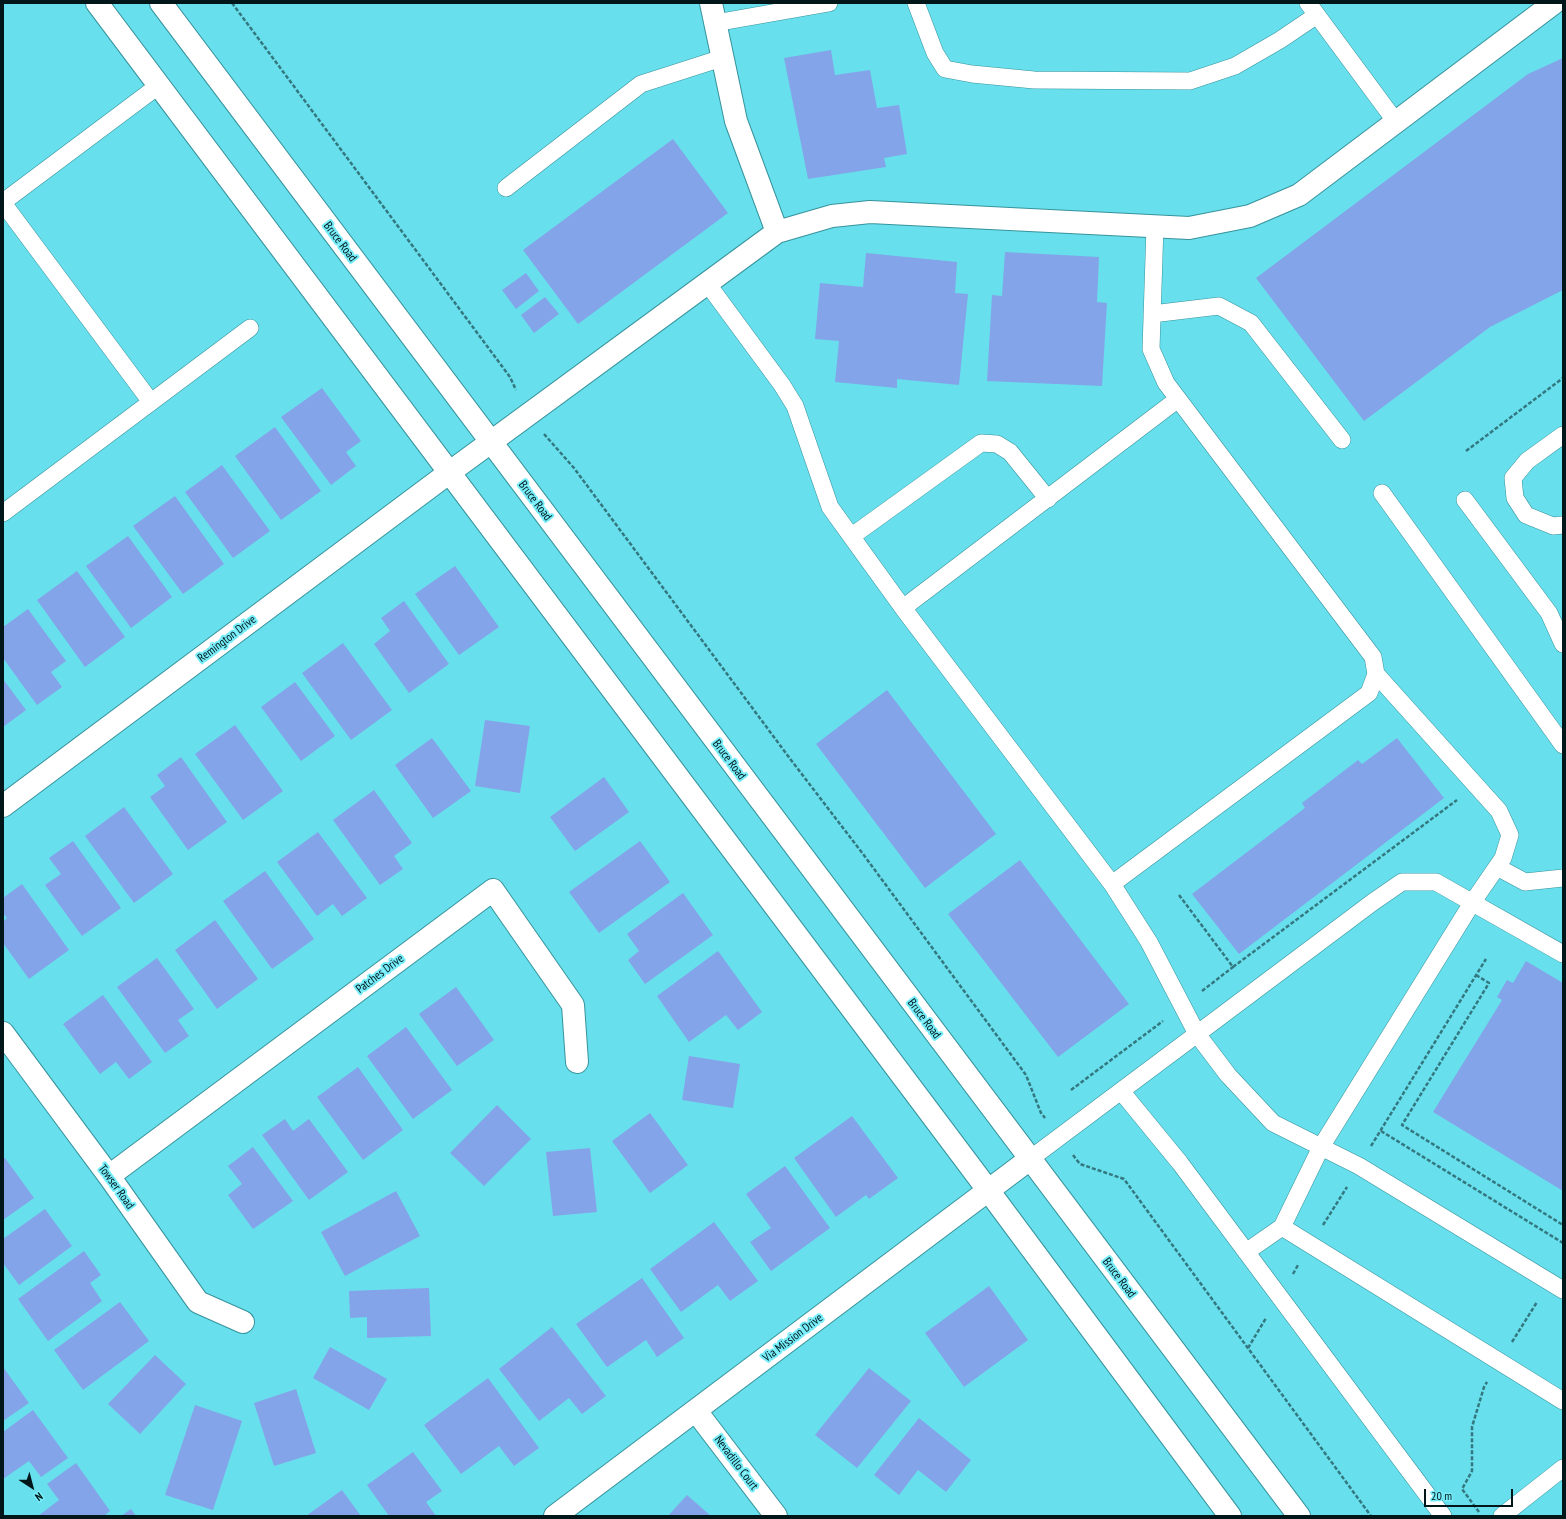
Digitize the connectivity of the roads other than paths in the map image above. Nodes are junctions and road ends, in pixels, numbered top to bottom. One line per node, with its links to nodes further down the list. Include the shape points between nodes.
1 (97, 3): 9 (street)
2 (161, 3): 22 (street, Bruce Road)
3 (830, 3): 7 (lane)
4 (916, 3): 6 (lane, via 935,53 945,69 1034,80 1190,80 1235,66 1280,40)
5 (1554, 3): 10 (street)
6 (1313, 9): 10 (lane)
7 (713, 13): 8 (street)
8 (722, 58): 11 (lane, via 641,84); 14 (street, via 736,121)
9 (158, 86): 12 (lane); 23 (street)
10 (1396, 122): 13 (street, via 1299,195 1250,216 1189,228)
11 (506, 188)
12 (3, 202): 19 (lane)
13 (1155, 226): 14 (street, via 870,212 832,216); 16 (lane)
14 (777, 232): 15 (street, Remington Drive)
15 (707, 284): 22 (street, Remington Drive); 29 (lane, via 795,406 830,507)
16 (1152, 314): 18 (lane, via 1151,349 1166,383); 21 (lane, via 1219,306 1251,323)
17 (250, 328): 19 (lane)
18 (1178, 400): 25 (lane); 32 (lane, via 1373,657)
19 (152, 402): 27 (lane)
20 (1563, 435): 28 (lane, via 1527,461 1513,478 1515,498 1526,515 1553,526)
21 (1342, 440)
22 (491, 443): 23 (street, Remington Drive); 45 (street, Bruce Road)
23 (450, 472): 34 (street, Remington Drive); 47 (street)
24 (1382, 492): 33 (lane)
25 (1048, 499): 29 (lane, via 1010,452 997,444 981,443); 30 (lane)
26 (1465, 500): 31 (lane, via 1549,613)
27 (3, 513)
28 (1563, 525)
29 (852, 536): 30 (lane)
30 (903, 608): 37 (lane)
31 (1563, 644)
32 (1376, 674): 35 (lane, via 1499,811 1510,835); 37 (lane, via 1369,693)
33 (1563, 745)
34 (3, 806)
35 (1497, 868): 36 (lane, via 1525,882); 38 (lane)
36 (1563, 878)
37 (1112, 884): 41 (lane, via 1150,942)
38 (1472, 903): 39 (lane); 41 (lane, via 1436,882 1402,882); 44 (lane)
39 (1563, 954)
40 (3, 1033): 46 (street, Towser Road)
41 (1197, 1034): 43 (lane); 44 (lane, via 1228,1075 1273,1123)
42 (577, 1062): 46 (street, Patches Drive, via 573,1005 493,890)
43 (1121, 1091): 45 (lane); 49 (lane, via 1180,1163)
44 (1321, 1147): 48 (lane); 50 (lane, via 1359,1166)
45 (1030, 1159): 47 (street, Via Mission Drive); 58 (street, Bruce Road)
46 (109, 1176): 51 (street, Towser Road, via 198,1302)
47 (988, 1190): 53 (street, Via Mission Drive); 57 (street)
48 (1282, 1227): 49 (lane); 52 (lane)
49 (1246, 1252): 59 (lane)
50 (1563, 1290)
51 (243, 1322)
52 (1563, 1401)
53 (696, 1411): 55 (street, Via Mission Drive); 56 (street, Nevadillo Court)
54 (1563, 1468): 60 (lane)
55 (555, 1516)
56 (776, 1516)
57 (1230, 1516)
58 (1298, 1516)
59 (1443, 1516)
60 (1502, 1516)

